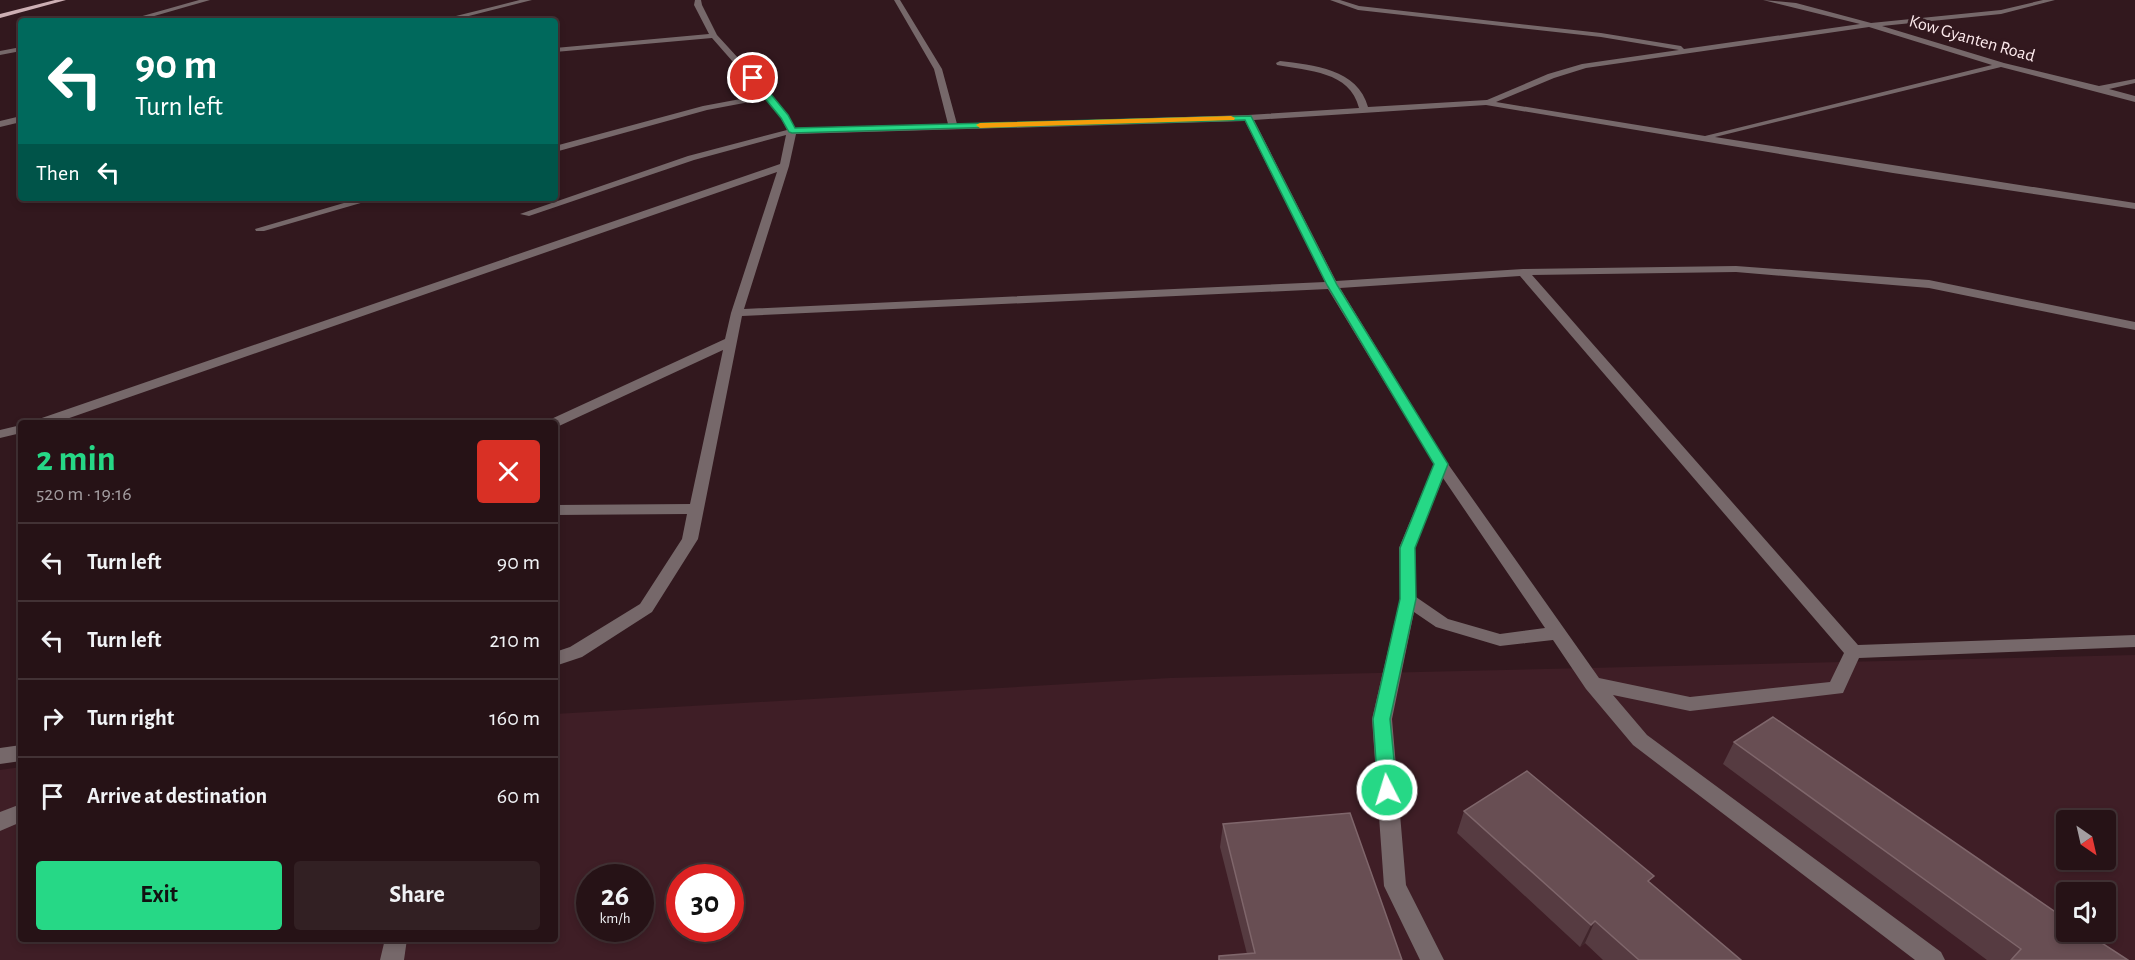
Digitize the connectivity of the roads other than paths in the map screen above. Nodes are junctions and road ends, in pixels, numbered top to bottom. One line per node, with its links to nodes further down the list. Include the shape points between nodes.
1 (42, 0): 10 (main road)
2 (63, 0): 11 (main road)
3 (207, 0): 12 (street)
4 (529, 0): 13 (street)
5 (698, 0): 15 (street)
6 (897, 0): 31 (street, via 938,69)
7 (1333, 0): 18 (street, via 1358,8 1601,35)
8 (1766, 0): 14 (street, Kow Gyanten Road)
9 (2052, 0): 14 (street, via 2001,12)
10 (0, 10)
11 (0, 16)
12 (140, 18)
13 (453, 18)
14 (1869, 25): 18 (street); 21 (street, Kow Gyanten Road)
15 (714, 36): 17 (street); 24 (street)
16 (18, 50): 19 (street)
17 (558, 50)
18 (1695, 50): 26 (street, via 1566,71)
19 (0, 53)
20 (1280, 63): 27 (street, via 1309,67 1345,80 1363,100)
21 (2001, 65): 23 (street, Kow Gyanten Road); 33 (street)
22 (2135, 81): 23 (street)
23 (2101, 88): 25 (street, Kow Gyanten Road)
24 (768, 96): 32 (street); 34 (street, via 706,108)
25 (2135, 99)
26 (1488, 102): 27 (street); 33 (street)
27 (1364, 111): 28 (street)
28 (1248, 118): 31 (street); 41 (street)
29 (18, 120): 30 (street)
30 (0, 124)
31 (953, 126): 32 (street)
32 (792, 131): 35 (street); 38 (street, via 691,158)
33 (1702, 137): 37 (street, via 1997,188)
34 (558, 148)
35 (784, 166): 42 (street); 45 (street)
36 (362, 201): 39 (street)
37 (2135, 206)
38 (525, 214)
39 (260, 229)
40 (1523, 272): 41 (street); 43 (street, via 1736,269 1929,284); 55 (street)
41 (1332, 285): 42 (street); 49 (street)
42 (737, 313): 44 (street)
43 (2135, 326)
44 (731, 341): 46 (street); 50 (street)
45 (50, 420)
46 (558, 421)
47 (18, 430): 48 (street)
48 (0, 434)
49 (1441, 464): 52 (street, via 1407,548); 53 (street)
50 (697, 509): 51 (street); 56 (street, via 690,539 646,608 576,652)
51 (558, 510)
52 (1408, 599): 53 (street, via 1442,623 1500,640); 64 (street, via 1382,719 1395,886)
53 (1558, 633): 57 (street)
54 (2135, 641): 55 (street)
55 (1853, 652): 57 (street, via 1836,688 1690,704)
56 (558, 658)
57 (1593, 684): 65 (street, via 1640,740)
58 (18, 753): 59 (street)
59 (0, 756)
60 (18, 813): 61 (street)
61 (0, 822)
62 (396, 942): 63 (street)
63 (393, 960)
64 (1432, 960)
65 (1933, 960)

